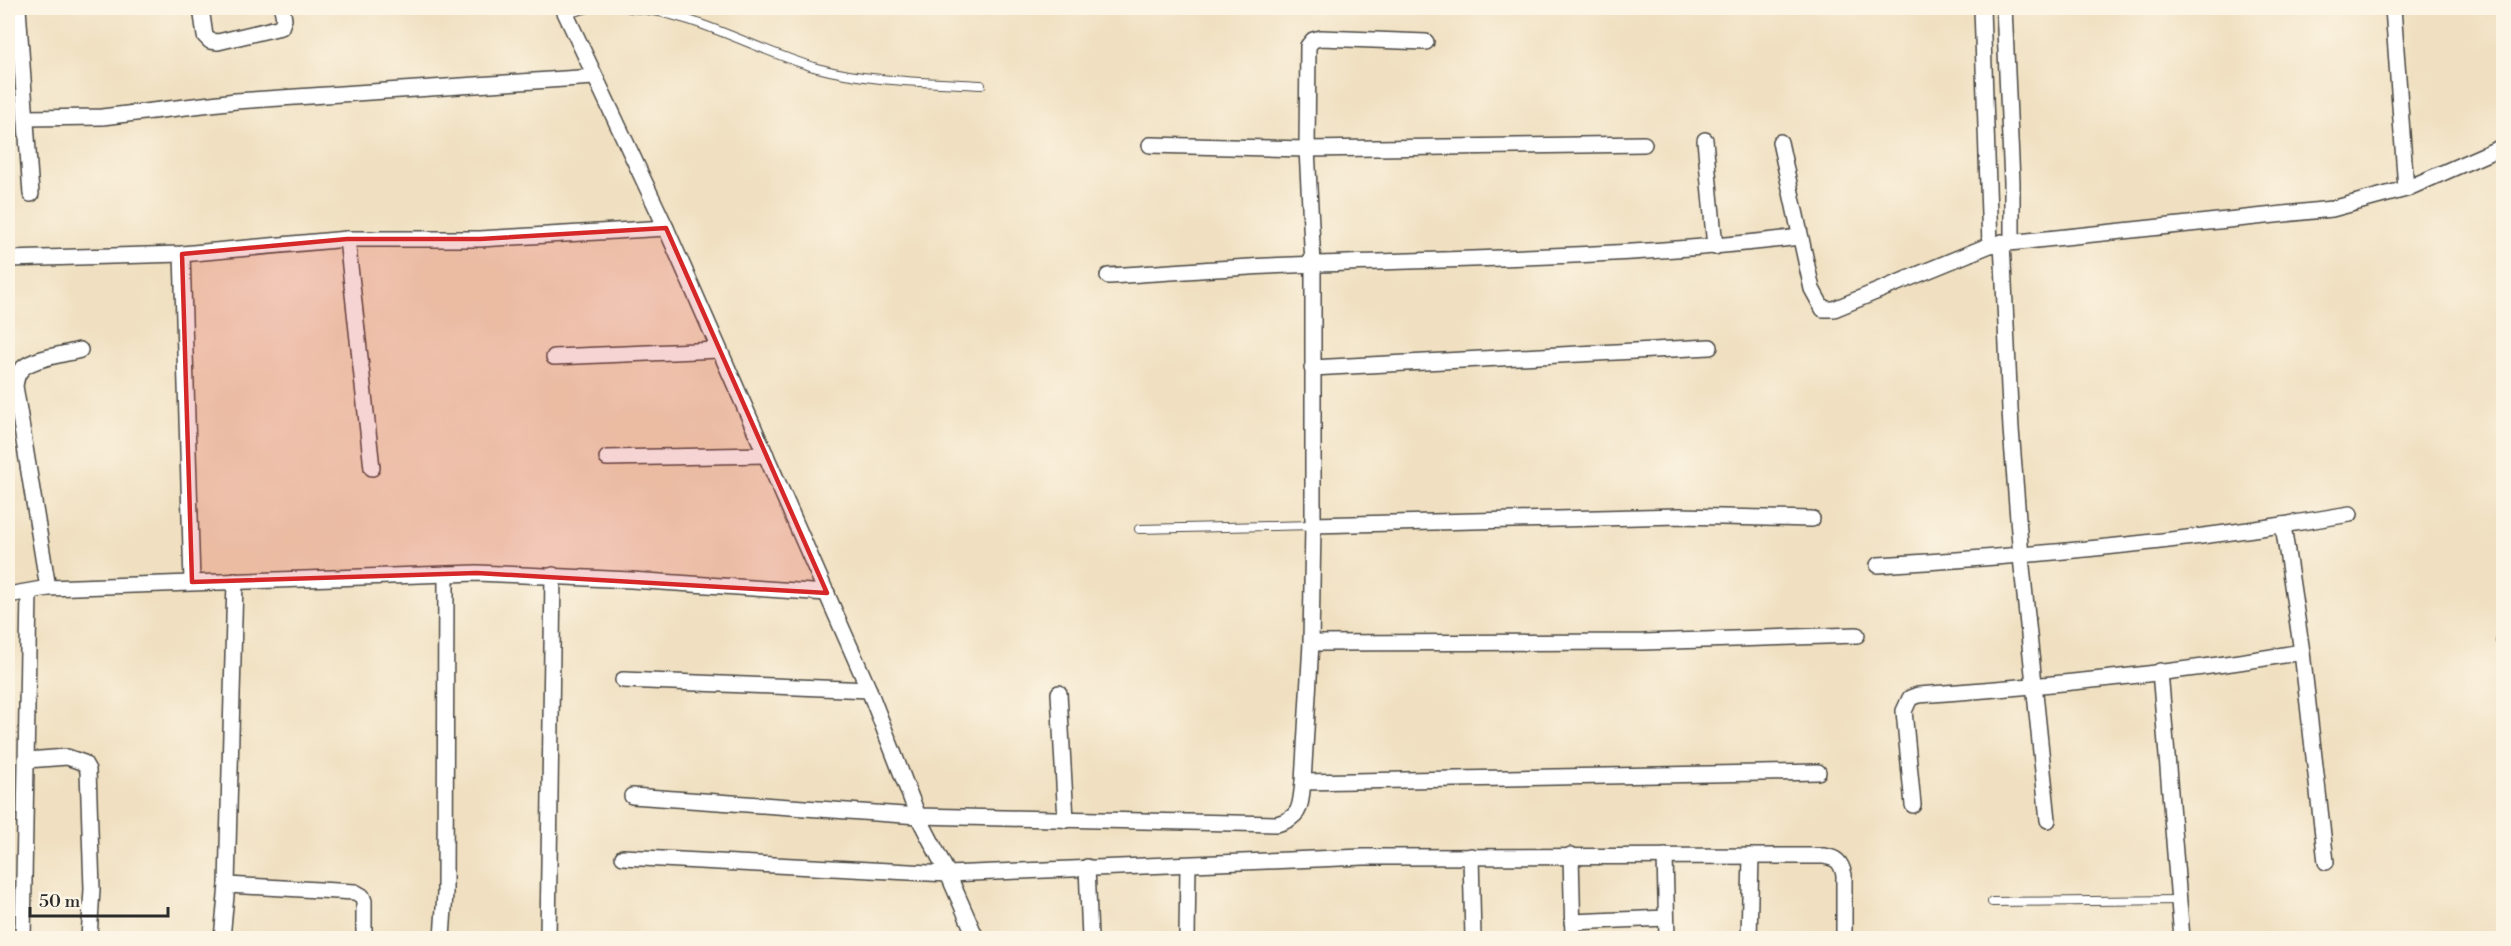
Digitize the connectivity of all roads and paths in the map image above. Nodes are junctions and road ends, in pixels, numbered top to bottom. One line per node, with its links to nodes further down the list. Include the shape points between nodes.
1 (18, 8): 13 (street)
2 (201, 8): 3 (street, via 205,36 218,42 281,27)
3 (282, 8)
4 (589, 8): 9 (lane)
5 (629, 8): 12 (lane, via 678,18 817,68 902,81)
6 (1982, 8): 25 (street)
7 (2004, 8): 25 (street, via 2012,182)
8 (2393, 8): 20 (street)
9 (564, 10): 11 (street)
10 (1425, 42): 19 (street, via 1312,40 1307,55)
11 (594, 77): 13 (street, via 236,101 102,117); 22 (street)
12 (981, 85)
13 (26, 118): 21 (street)
14 (1705, 140): 26 (street)
15 (1780, 142): 23 (street)
16 (1644, 144): 19 (street)
17 (1150, 145): 19 (street)
18 (2504, 146): 20 (street)
19 (1307, 149): 29 (street)
20 (2406, 189): 25 (street, via 2332,209)
21 (30, 194)
22 (666, 228): 24 (street, via 480,239); 33 (street)
23 (1799, 237): 25 (street, via 1812,289 1822,309 1834,309); 26 (street)
24 (347, 239): 27 (street); 38 (street)
25 (2001, 242): 44 (street)
26 (1715, 247): 29 (street)
27 (182, 254): 28 (street); 49 (street)
28 (8, 259)
29 (1313, 264): 30 (street); 35 (street)
30 (1108, 276)
31 (1710, 347): 35 (street)
32 (80, 350): 50 (street, via 31,363 22,368 15,386)
33 (719, 350): 34 (street); 36 (street)
34 (554, 357)
35 (1312, 368): 41 (street)
36 (766, 455): 37 (street); 52 (street)
37 (607, 458)
38 (372, 468)
39 (2350, 514): 42 (street)
40 (1812, 519): 41 (street, via 1679,516)
41 (1313, 525): 43 (lane); 55 (street)
42 (2283, 525): 44 (street); 56 (street)
43 (1139, 529)
44 (2021, 557): 45 (street); 59 (street)
45 (1878, 565)
46 (446, 574): 47 (street); 48 (street); 88 (street)
47 (553, 575): 52 (street); 89 (street)
48 (235, 581): 49 (street); 79 (street)
49 (192, 582): 50 (street)
50 (48, 588): 51 (street)
51 (29, 592): 53 (street); 62 (street)
52 (827, 593): 60 (street)
53 (8, 595)
54 (1857, 635): 55 (street, via 1644,642)
55 (1311, 643): 64 (street)
56 (2302, 652): 57 (street); 75 (street)
57 (2160, 671): 59 (street); 80 (street)
58 (622, 680): 60 (street)
59 (2034, 687): 66 (street, via 1910,698 1904,711); 69 (street)
60 (869, 690): 67 (street)
61 (1059, 693): 68 (street)
62 (27, 760): 84 (street); 85 (street, via 67,757 84,763 88,770 92,889)
63 (1818, 772): 64 (street)
64 (1302, 782): 68 (street, via 1297,813 1277,824)
65 (632, 796): 67 (street)
66 (1913, 805)
67 (918, 816): 68 (street); 78 (street)
68 (1066, 819)
69 (2048, 820)
70 (1571, 855): 71 (street); 72 (street); 83 (street)
71 (1471, 856): 76 (street); 93 (street)
72 (1665, 856): 73 (street); 82 (street)
73 (1751, 856): 96 (street); 97 (street, via 1835,858 1842,864)
74 (623, 857): 78 (street)
75 (2326, 862)
76 (1188, 865): 77 (street); 92 (street)
77 (1087, 867): 78 (street); 91 (street)
78 (948, 874): 90 (street)
79 (227, 885): 86 (street); 87 (street, via 355,891 364,901)
80 (2180, 900): 81 (lane); 98 (street)
81 (1992, 902)
82 (1666, 918): 83 (street); 95 (street)
83 (1572, 922): 94 (street)
84 (23, 939)
85 (89, 939)
86 (222, 939)
87 (364, 939)
88 (442, 939)
89 (548, 939)
90 (976, 939)
91 (1090, 939)
92 (1187, 939)
93 (1473, 939)
94 (1573, 939)
95 (1667, 939)
96 (1749, 939)
97 (1844, 939)
98 (2182, 939)

